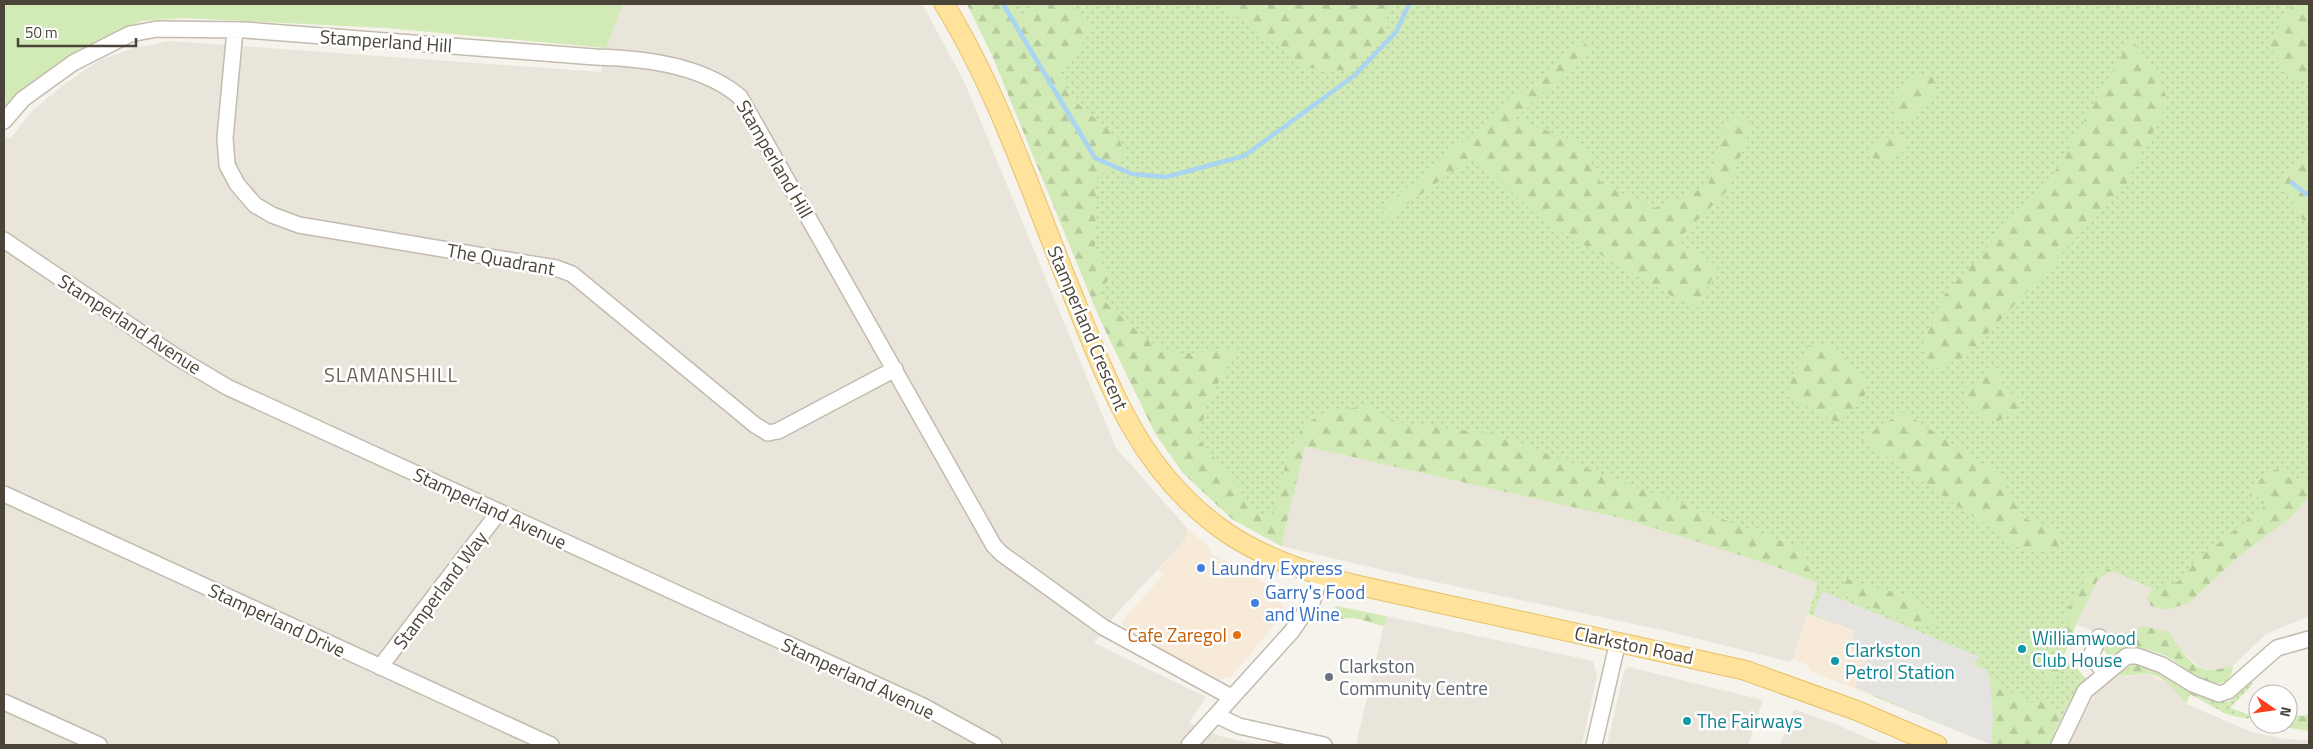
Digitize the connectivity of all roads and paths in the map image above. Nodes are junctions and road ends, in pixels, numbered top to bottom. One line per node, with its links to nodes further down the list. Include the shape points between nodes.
1 (944, 4): 8 (main road, Stamperland Crescent, via 988,86 1100,362 1147,454 1186,499 1228,534 1292,567)
2 (235, 30): 3 (street, Stamperland Hill, via 157,29 130,34 73,63 23,98); 5 (street, Stamperland Hill, via 643,60 713,80 740,97); 5 (street, The Quadrant, via 225,154 231,175 241,190 255,205 272,215 299,225 556,268 572,274 768,433 801,420)
3 (4, 121)
4 (4, 240): 7 (street, Stamperland Avenue, via 170,353 227,387)
5 (895, 369): 14 (street, Stamperland Hill, via 990,541 1002,554 1103,627)
6 (4, 494): 12 (street, Stamperland Drive)
7 (499, 512): 12 (street, Stamperland Way); 19 (street, Stamperland Avenue, via 922,706)
8 (1320, 576): 11 (main road, Clarkston Road); 14 (street, via 1304,615)
9 (2099, 637): 13 (street, via 2092,656)
10 (2309, 639): 13 (street, via 2277,648 2228,691 2219,694 2194,684 2162,664 2137,656 2127,656)
11 (1618, 641): 22 (street); 23 (main road, Clarkston Road, via 1779,681)
12 (380, 667): 18 (street, Stamperland Drive)
13 (2105, 673): 24 (street, via 2085,691)
14 (1231, 697): 16 (street)
15 (4, 702): 17 (street)
16 (1216, 715): 20 (street); 21 (street, via 1239,726)
17 (99, 745)
18 (551, 745)
19 (994, 745)
20 (1189, 745)
21 (1324, 745)
22 (1594, 745)
23 (1937, 745)
24 (2060, 745)

